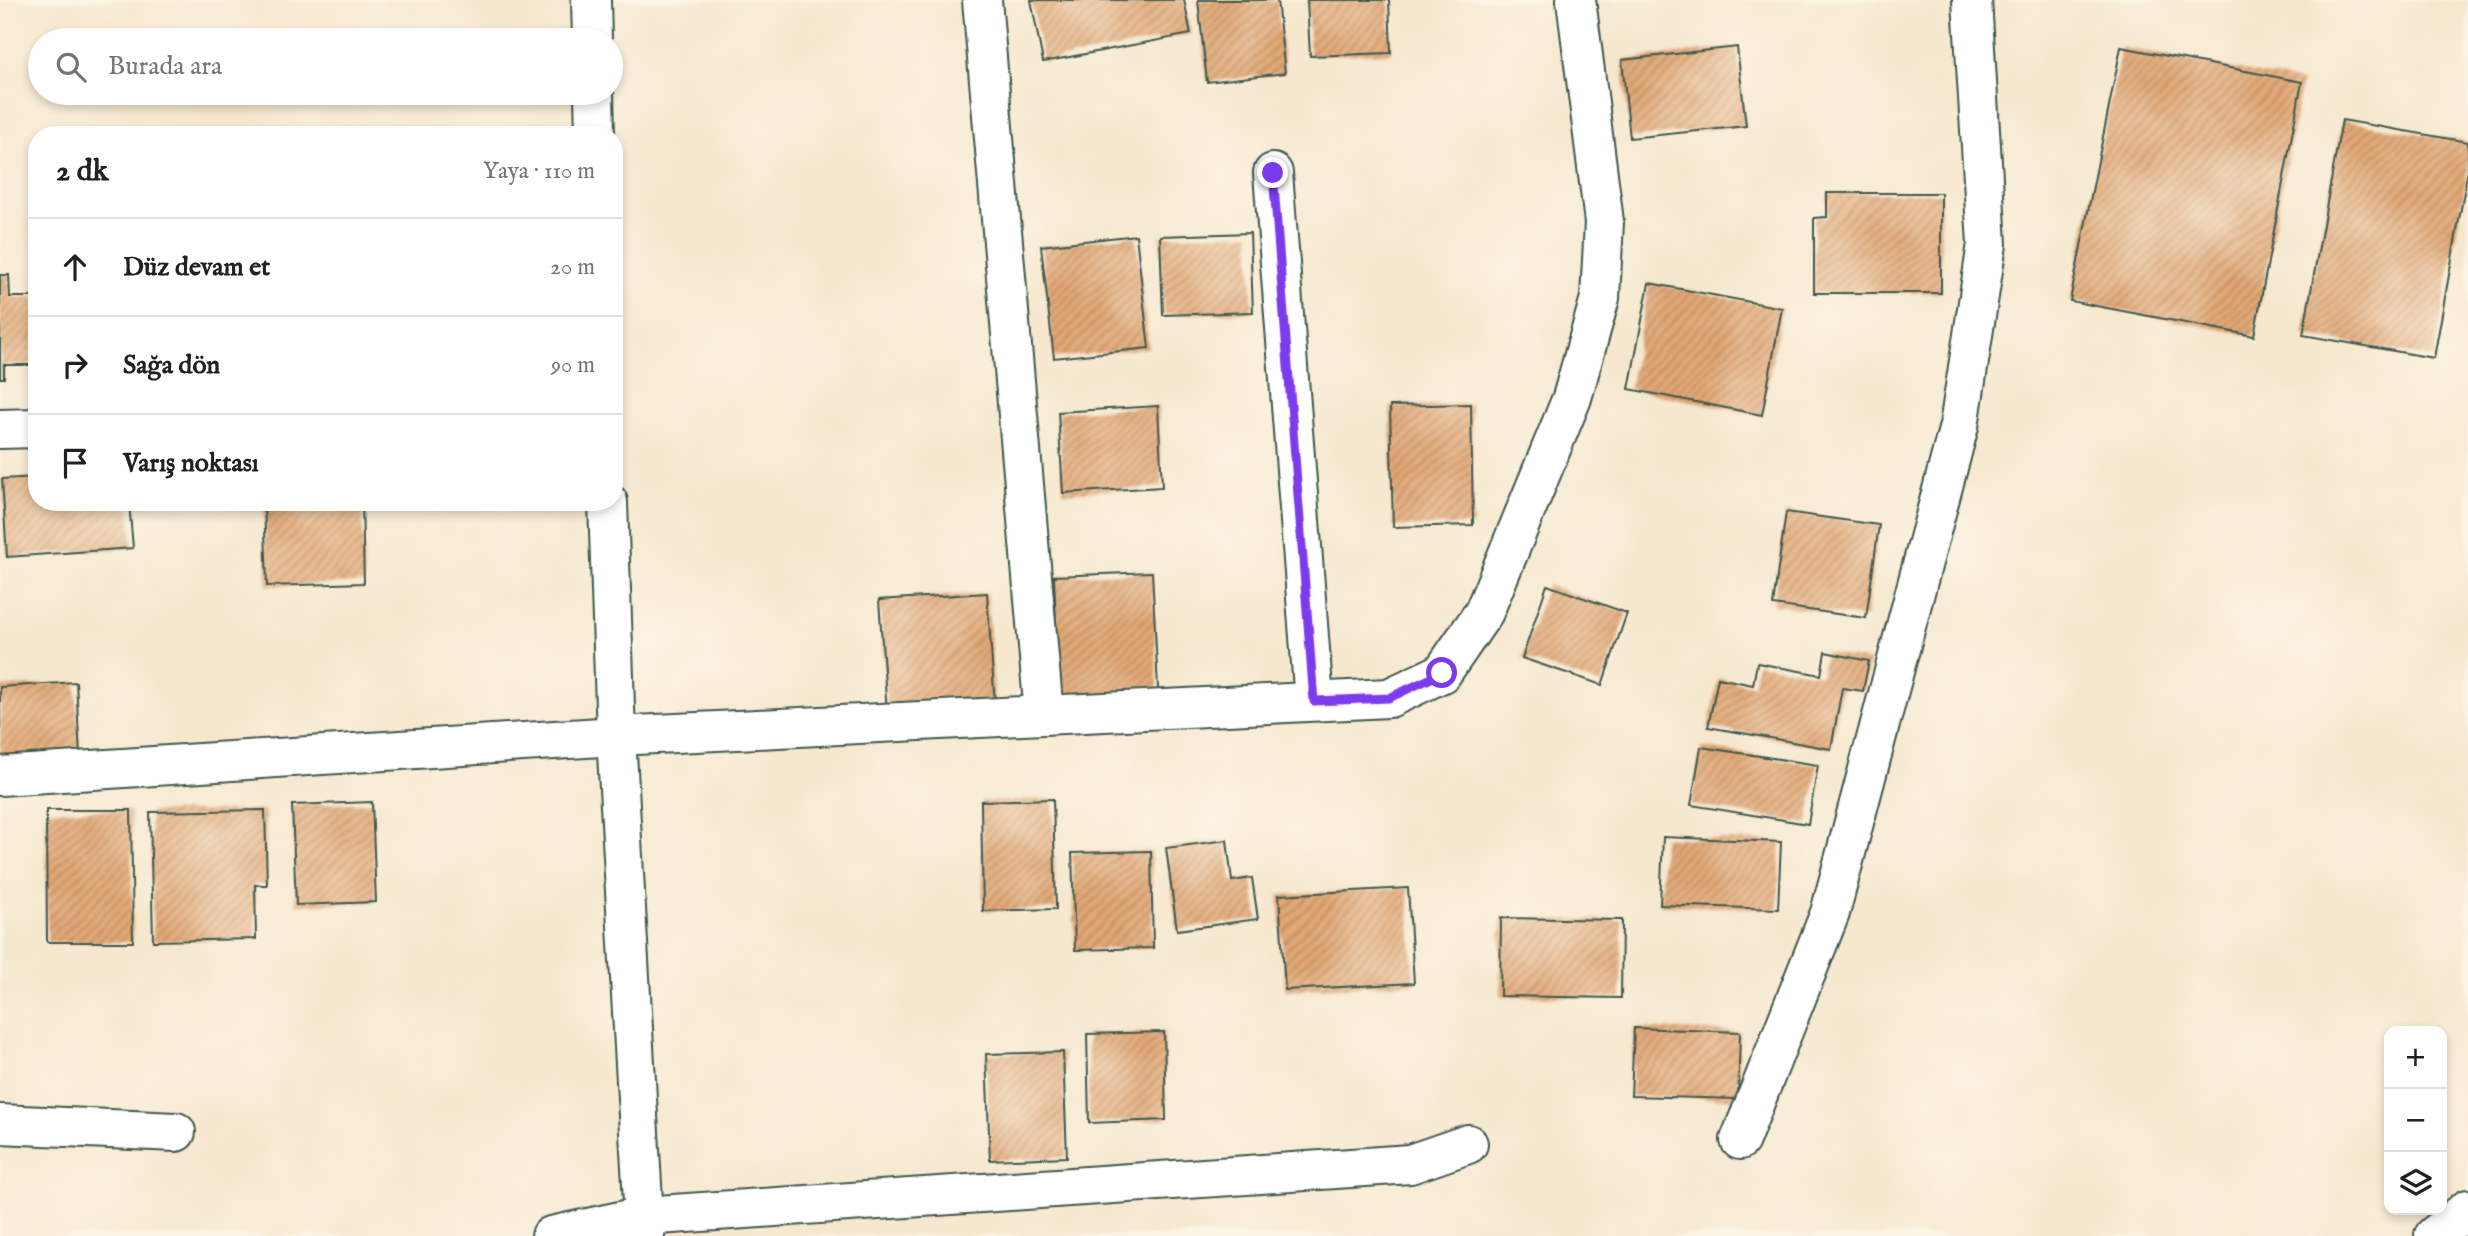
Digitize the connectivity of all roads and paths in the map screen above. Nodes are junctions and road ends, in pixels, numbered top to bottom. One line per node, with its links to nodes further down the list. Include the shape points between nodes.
1 (591, 0): 5 (street)
2 (982, 0): 13 (street)
3 (1576, 0): 12 (street, via 1604,222 1600,298 1572,398 1484,612 1442,673 1389,698)
4 (1972, 0): 18 (street, via 1987,244 1959,426 1830,913)
5 (592, 28)
6 (594, 105): 7 (street)
7 (595, 126)
8 (1273, 173): 12 (street)
9 (28, 428): 10 (street)
10 (0, 429)
11 (608, 511): 14 (street)
12 (1314, 701): 13 (street)
13 (1044, 715): 14 (street)
14 (616, 736): 15 (street); 21 (street)
15 (0, 776)
16 (0, 1124): 17 (street)
17 (176, 1132)
18 (1740, 1140)
19 (1468, 1144): 21 (street, via 1410,1164)
20 (2468, 1209): 23 (street)
21 (644, 1226): 22 (street)
22 (551, 1236)
23 (2434, 1236)

